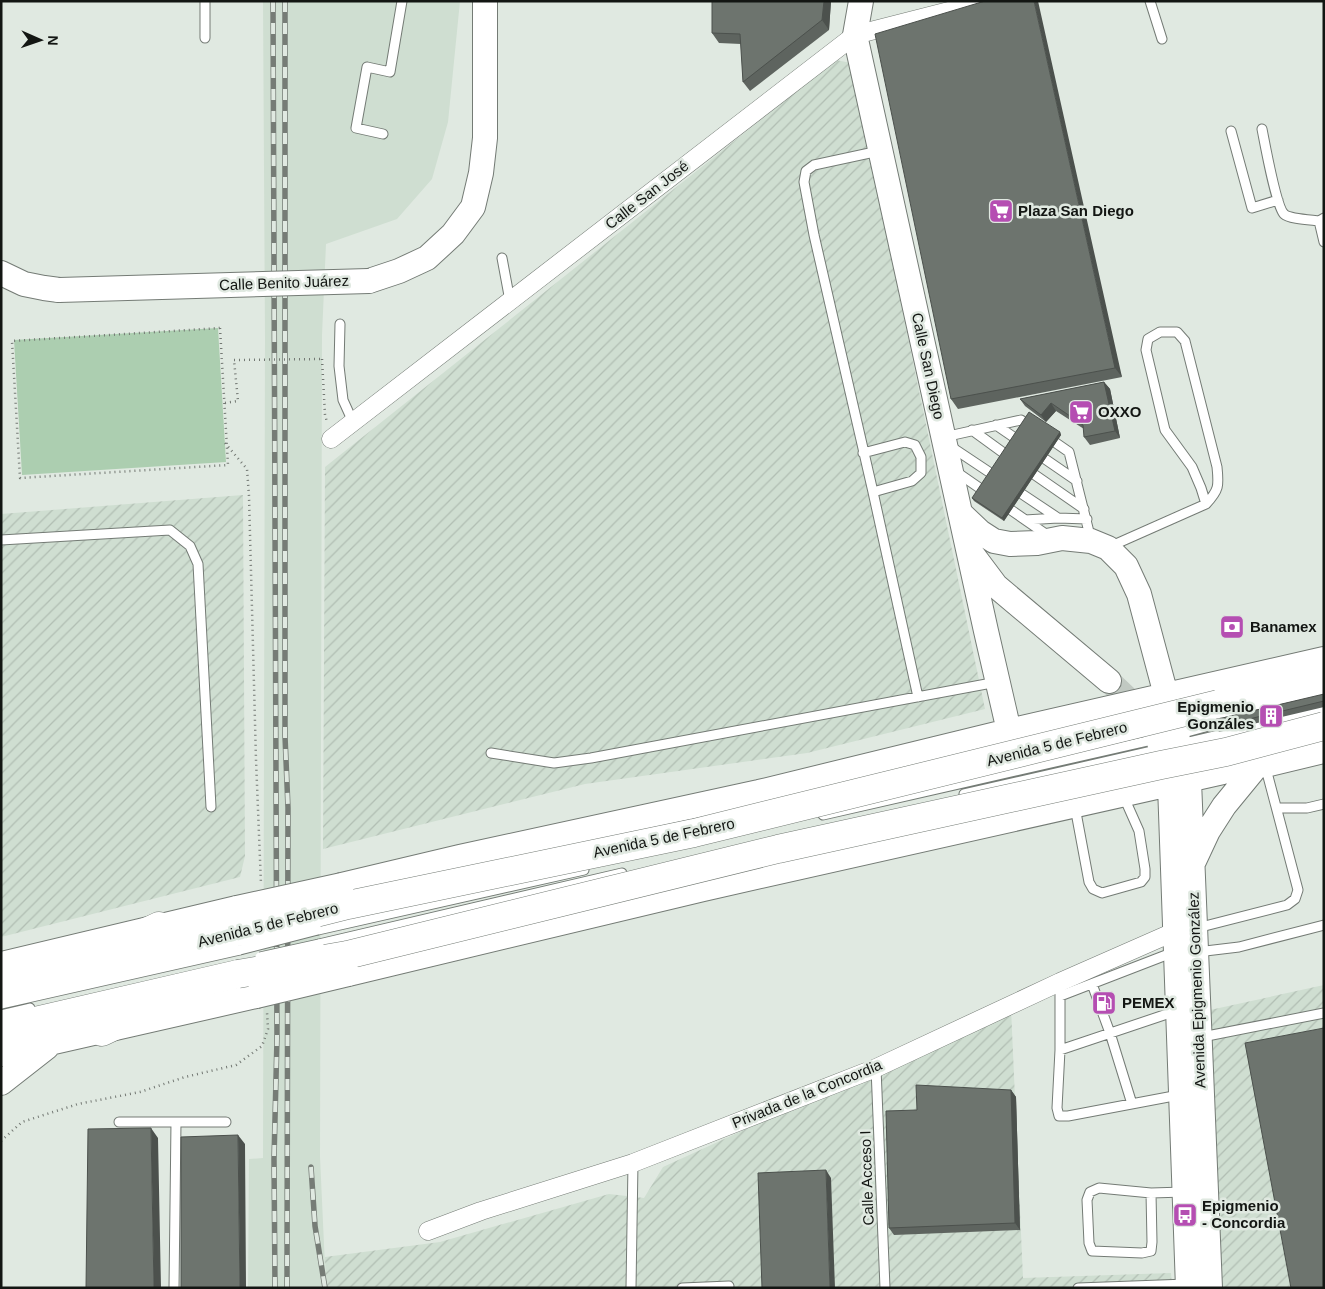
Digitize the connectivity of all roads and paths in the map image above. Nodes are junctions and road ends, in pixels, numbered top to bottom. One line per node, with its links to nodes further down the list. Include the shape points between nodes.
1 (205, 1): 8 (lane)
2 (402, 1): 12 (lane, via 390,72 367,67 356,128)
3 (485, 1): 18 (main road, Calle Benito Juárez, bridge, via 485,138 481,173 473,207 453,234 427,258 369,281 59,290 24,284)
4 (861, 1): 7 (main road, Calle San Diego)
5 (988, 1): 7 (street, Calle San José)
6 (1150, 1): 9 (lane)
7 (855, 35): 13 (main road, Calle San Diego); 19 (street, Calle San José)
8 (205, 38)
9 (1162, 39)
10 (1262, 130): 14 (lane)
11 (1231, 131): 14 (lane, via 1252,208)
12 (383, 134)
13 (880, 151): 29 (main road, Calle San Diego); 32 (lane, via 814,165 806,171 804,182)
14 (1278, 200): 15 (lane, via 1284,214)
15 (1321, 219): 16 (lane)
16 (1324, 242)
17 (502, 258): 19 (lane)
18 (1, 273)
19 (510, 301): 23 (street, Calle San José)
20 (340, 324): 23 (lane, via 339,366 343,400)
21 (225, 403): 22 (path, bridge, via 238,401 234,360 322,359); 31 (path); 31 (path, via 220,328 12,341 20,478 228,465)
22 (325, 414)
23 (353, 422): 28 (street, Calle San José)
24 (1025, 423): 25 (lane, via 1021,420)
25 (996, 425): 26 (lane); 27 (lane)
26 (972, 430): 29 (lane); 33 (lane)
27 (1015, 438)
28 (330, 439)
29 (944, 440): 35 (main road, Calle San Diego); 36 (lane)
30 (1056, 443): 38 (lane, via 1069,452)
31 (226, 444): 79 (path, via 246,469 249,496)
32 (863, 453): 40 (lane); 40 (lane, via 906,442 915,445 921,457 921,473 912,481)
33 (1005, 454)
34 (1045, 460): 38 (lane)
35 (950, 468): 39 (lane); 45 (main road, Calle San Diego)
36 (992, 474)
37 (1035, 475): 43 (lane)
38 (1077, 481): 43 (lane)
39 (981, 489)
40 (873, 492): 55 (lane)
41 (1022, 494): 47 (lane)
42 (1206, 504): 42 (lane, via 1216,493 1219,482 1185,341 1177,332 1160,332 1148,339 1146,350 1165,430 1192,467); 48 (lane)
43 (1084, 509): 48 (lane)
44 (1011, 510): 46 (lane)
45 (960, 513): 47 (main road, via 994,541 1010,544 1037,543); 50 (main road, Calle San Diego)
46 (1026, 520): 47 (lane); 47 (lane)
47 (1056, 529): 48 (main road, via 1062,538)
48 (1095, 536): 56 (main road, Avenida Epigmenio González, via 1126,566 1139,594 1154,652)
49 (1, 540): 72 (lane, via 170,530 190,546 198,564)
50 (968, 549): 53 (main road, via 996,586); 54 (main road, Calle San Diego)
51 (1324, 659): 56 (main road, Avenida 5 de Febrero)
52 (1324, 680): 83 (highway, Avenida 5 de Febrero, bridge, via 694,833 348,905)
53 (1109, 681)
54 (998, 682): 55 (lane); 60 (main road, Calle San Diego)
55 (918, 697): 64 (lane, via 554,763)
56 (1157, 697): 60 (main road, Avenida 5 de Febrero); 62 (main road, Avenida Epigmenio González)
57 (1324, 710): 62 (lane)
58 (1232, 720): 62 (lane)
59 (1324, 726): 83 (highway, Avenida 5 de Febrero, bridge, via 1226,752 778,849 347,955)
60 (1009, 731): 67 (main road, Avenida 5 de Febrero)
61 (1042, 735): 67 (main road)
62 (1169, 742): 66 (main road, Avenida Epigmenio González); 69 (lane); 75 (lane)
63 (1324, 751): 65 (main road)
64 (491, 753)
65 (1261, 766): 66 (main road); 73 (lane); 76 (main road, via 1224,806)
66 (1179, 783): 68 (main road); 74 (main road, Avenida Epigmenio González)
67 (759, 792): 83 (main road, Avenida 5 de Febrero, bridge, via 342,885)
68 (1122, 795): 71 (main road); 71 (lane, via 1139,830 1145,877 1141,882 1102,893 1093,889 1089,882)
69 (958, 796)
70 (1324, 804): 73 (lane, via 1307,808)
71 (1075, 806): 97 (main road, bridge, via 722,884)
72 (210, 807)
73 (1277, 808): 82 (lane, via 1298,890 1295,899 1287,905)
74 (1180, 812): 76 (main road, Avenida Epigmenio González); 82 (main road, Avenida Epigmenio González)
75 (811, 818)
76 (1186, 863): 82 (main road, Avenida Epigmenio González); 115 (main road)
77 (588, 869): 83 (lane, bridge)
78 (628, 872): 83 (lane, bridge, via 318,944)
79 (262, 890)
80 (1324, 925): 82 (lane, via 1238,947)
81 (159, 926): 83 (main road, Avenida 5 de Febrero); 84 (main road, Avenida 5 de Febrero); 85 (highway)
82 (1186, 941): 87 (lane); 89 (street, Privada de la Concordia); 93 (main road, Avenida Epigmenio González); 99 (main road, Avenida Epigmenio González)
83 (241, 945): 85 (highway, Avenida 5 de Febrero); 86 (highway, Avenida 5 de Febrero); 90 (lane)
84 (1, 964)
85 (56, 975): 88 (highway, Avenida 5 de Febrero)
86 (205, 982): 96 (highway, Avenida 5 de Febrero); 97 (highway)
87 (1092, 984): 89 (lane); 98 (lane)
88 (1, 987)
89 (1060, 989): 101 (lane); 103 (street, Privada de la Concordia)
90 (1, 1004)
91 (39, 1006): 95 (lane)
92 (267, 1009): 110 (path, via 268,1029 262,1046 236,1065 140,1092 78,1104 22,1122)
93 (1179, 1010): 98 (lane); 105 (main road, Avenida Epigmenio González)
94 (1324, 1014): 99 (lane)
95 (1, 1015)
96 (1, 1029)
97 (102, 1032): 100 (main road)
98 (1110, 1033): 101 (lane); 106 (lane)
99 (1199, 1038): 115 (main road, Avenida Epigmenio González)
100 (52, 1043): 102 (main road); 104 (main road)
101 (1060, 1050): 106 (lane, via 1059,1116)
102 (1, 1054)
103 (876, 1068): 111 (street, Privada de la Concordia); 120 (lane, Calle Acceso I)
104 (1, 1083)
105 (1182, 1095): 106 (lane); 112 (main road, Avenida Epigmenio González)
106 (1132, 1104)
107 (119, 1122): 108 (lane)
108 (176, 1122): 109 (lane); 117 (lane)
109 (226, 1122)
110 (1, 1141)
111 (633, 1163): 114 (street, Privada de la Concordia); 118 (lane)
112 (1184, 1192): 113 (lane); 115 (main road, Avenida Epigmenio González)
113 (1151, 1193): 113 (lane, via 1099,1188 1090,1192 1087,1200 1088,1243 1092,1251 1142,1253 1151,1250)
114 (428, 1231)
115 (1199, 1285): 121 (lane)
116 (730, 1286): 119 (lane)
117 (174, 1288)
118 (631, 1288)
119 (682, 1288)
120 (885, 1288)
121 (1078, 1288)

